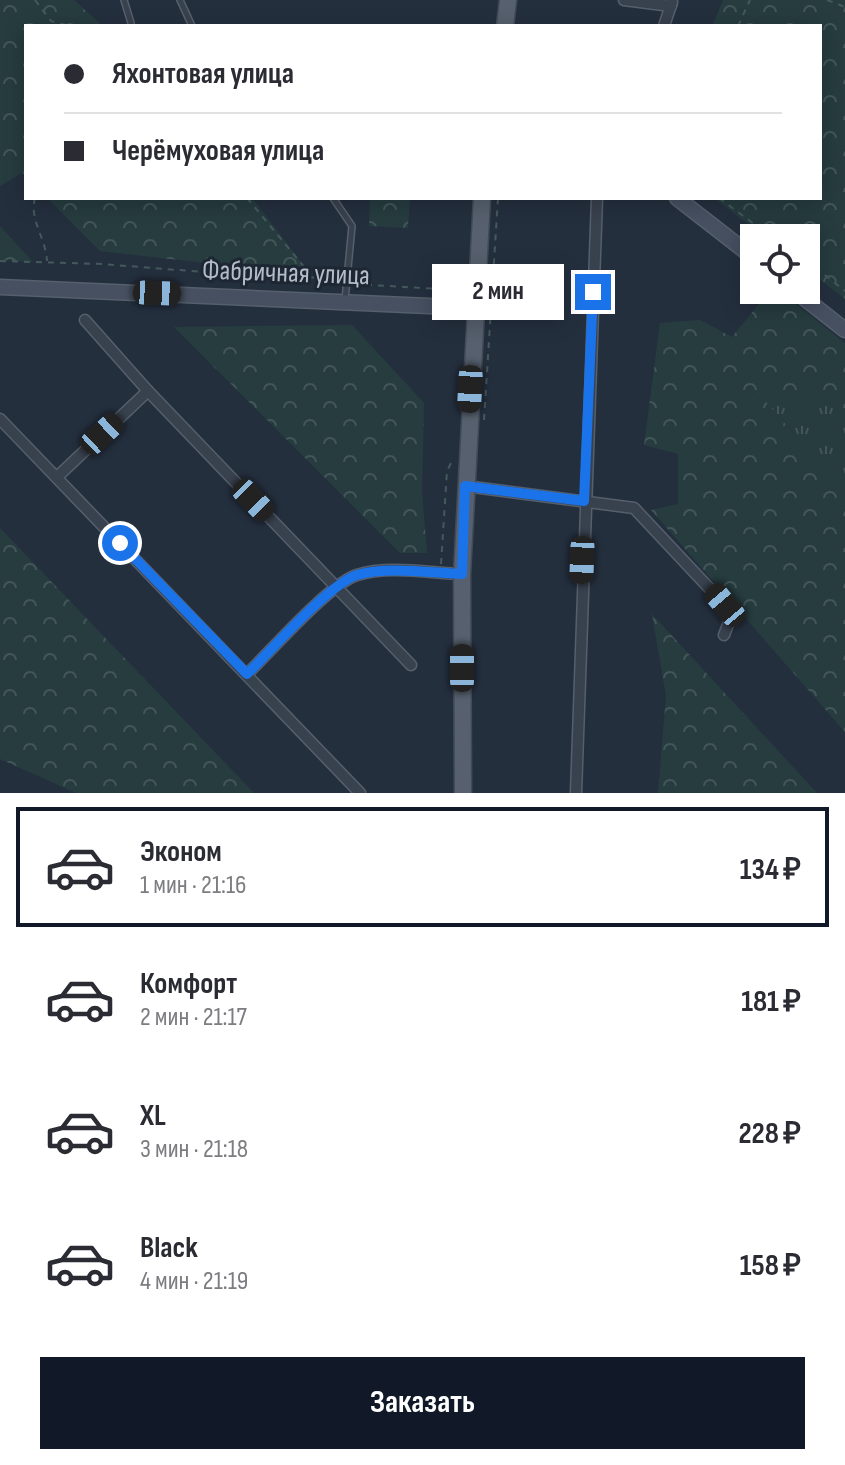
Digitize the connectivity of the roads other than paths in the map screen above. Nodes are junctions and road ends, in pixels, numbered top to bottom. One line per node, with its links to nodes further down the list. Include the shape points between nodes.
1 (124, 0): 6 (lane)
2 (180, 0): 7 (lane)
3 (508, 0): 8 (main road)
4 (624, 0): 5 (street)
5 (672, 3): 9 (street)
6 (131, 23)
7 (191, 24)
8 (505, 24)
9 (665, 24)
10 (334, 200): 16 (lane, via 352,226)
11 (482, 200): 18 (main road)
12 (597, 200): 25 (street)
13 (680, 200): 14 (street)
14 (740, 247)
15 (0, 287): 16 (street, Фабричная улица)
16 (344, 301): 18 (street, Фабричная улица)
17 (812, 304): 20 (street)
18 (474, 308): 24 (main road)
19 (85, 320): 21 (street)
20 (845, 330)
21 (148, 391): 23 (street); 27 (street)
22 (0, 419): 23 (street)
23 (57, 477): 30 (street)
24 (465, 486): 25 (street); 26 (main road)
25 (584, 501): 28 (street, via 634,508 725,605 731,617); 33 (street)
26 (462, 574): 27 (street, via 374,572 356,575); 32 (main road)
27 (336, 588): 29 (street); 30 (street)
28 (724, 635)
29 (411, 665)
30 (247, 674): 31 (street)
31 (360, 793)
32 (463, 793)
33 (576, 793)

